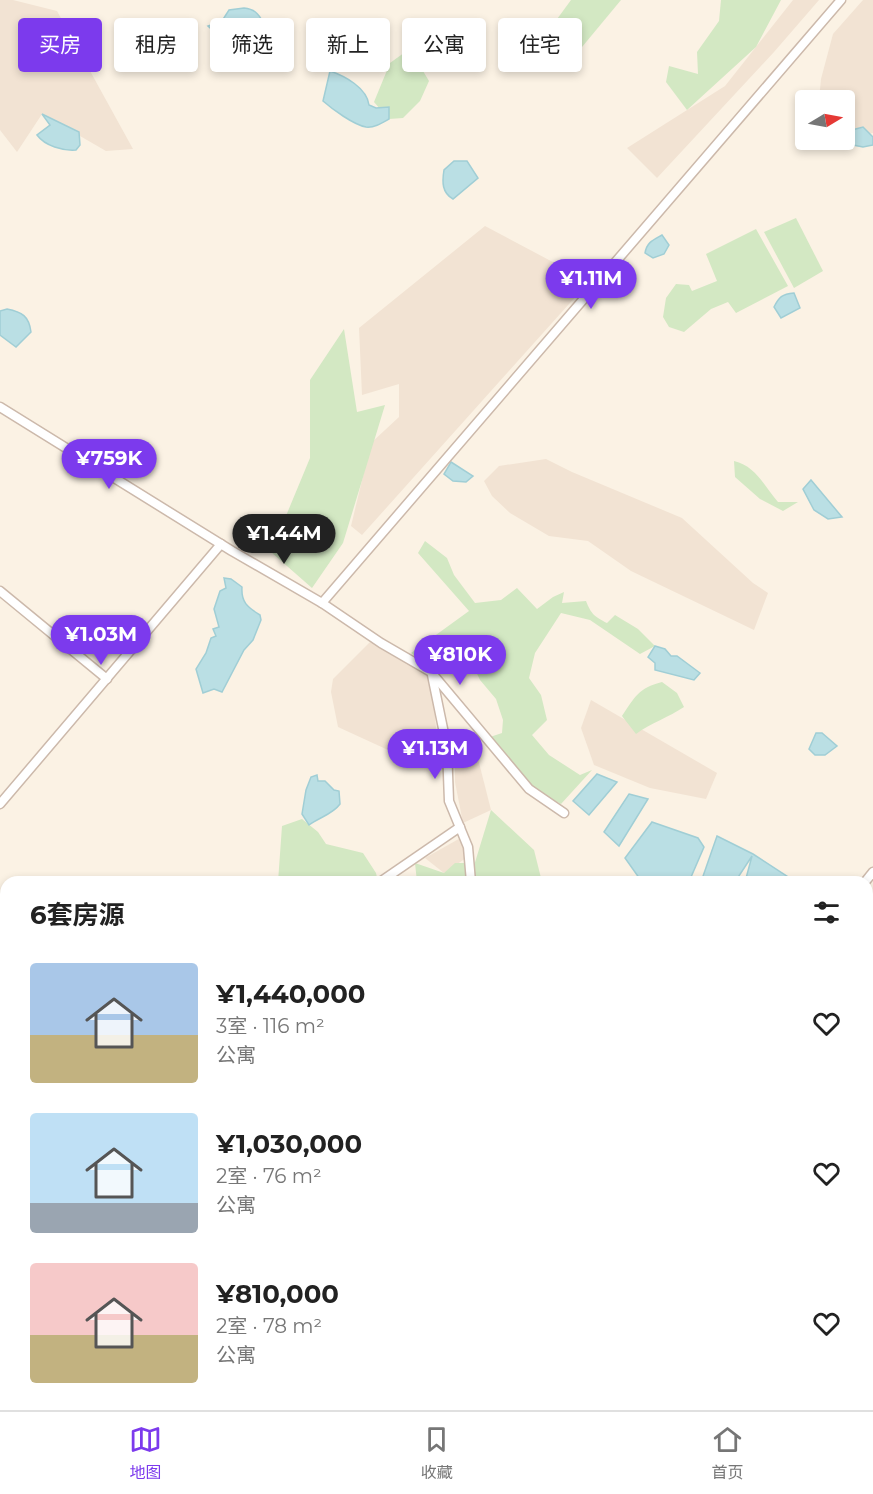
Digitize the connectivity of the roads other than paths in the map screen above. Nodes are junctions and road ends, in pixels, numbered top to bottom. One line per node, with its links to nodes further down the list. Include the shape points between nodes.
1 (841, 0): 5 (street)
2 (0, 407): 3 (street)
3 (221, 544): 5 (street); 7 (street)
4 (0, 591): 7 (street)
5 (322, 603): 6 (street)
6 (431, 672): 9 (street, via 529,789); 10 (street, via 447,748 449,801)
7 (107, 679): 8 (street)
8 (0, 804)
9 (564, 813)
10 (460, 826): 11 (street); 12 (street, via 468,847)
11 (389, 876)
12 (470, 876)

